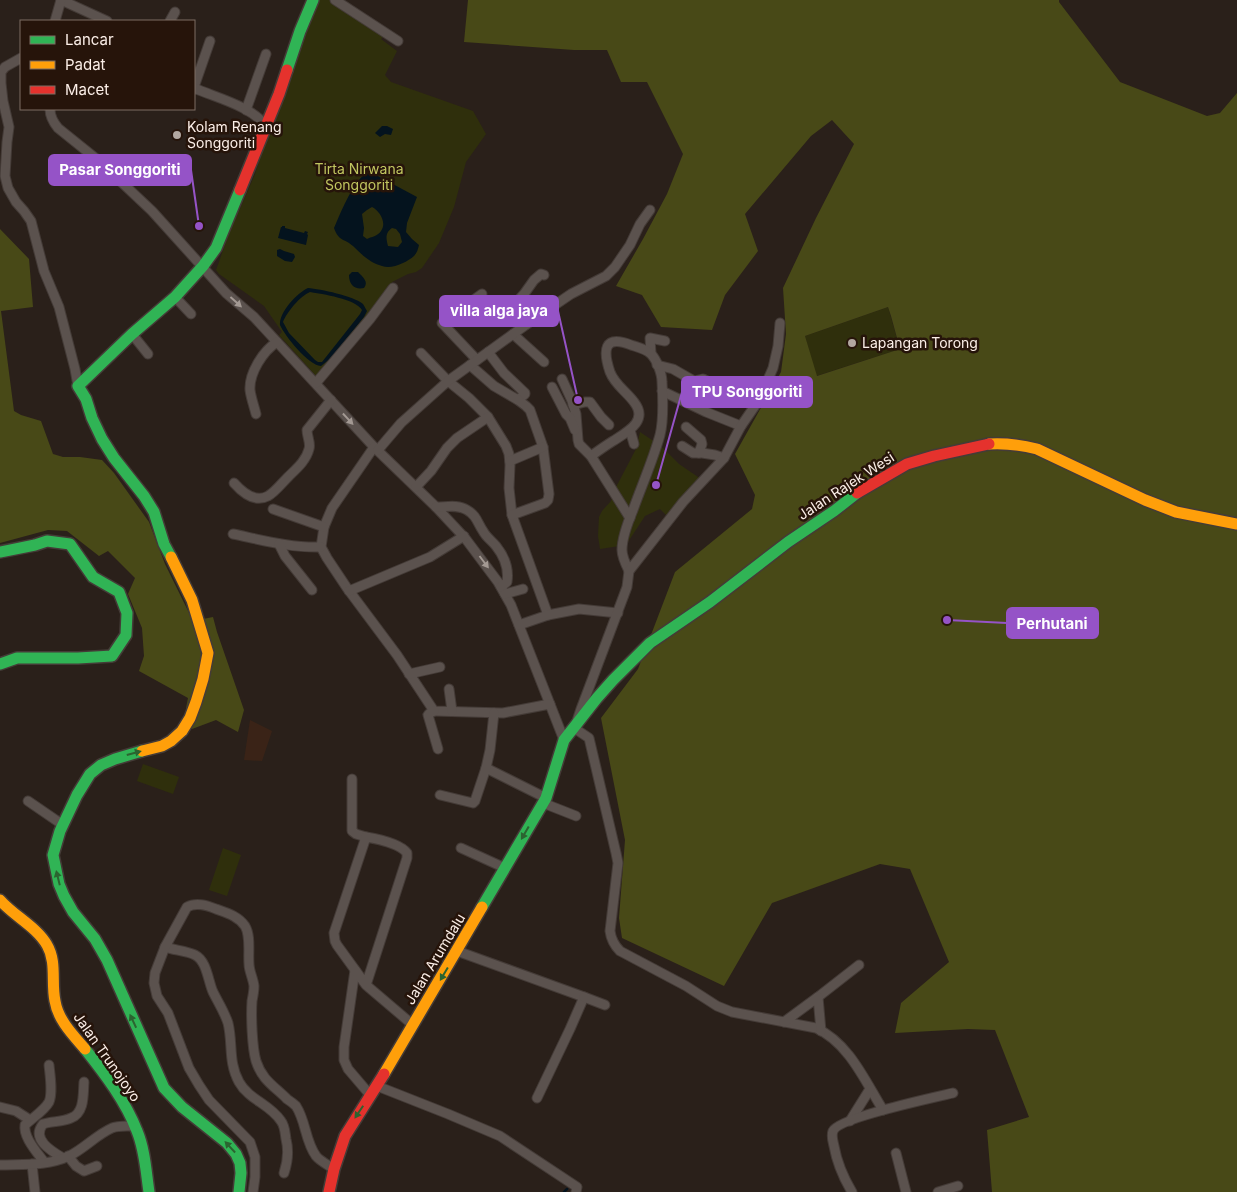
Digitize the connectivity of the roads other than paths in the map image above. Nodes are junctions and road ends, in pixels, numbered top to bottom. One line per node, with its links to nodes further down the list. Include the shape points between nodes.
1 (61, 0): 5 (street); 6 (street)
2 (313, 0): 18 (street)
3 (335, 0): 9 (street)
4 (174, 12): 7 (street)
5 (55, 20)
6 (105, 20)
7 (170, 20)
8 (210, 41): 13 (street)
9 (398, 41)
10 (266, 54): 16 (street)
11 (20, 59): 12 (street)
12 (1, 72): 19 (street)
13 (195, 85)
14 (195, 88): 16 (street)
15 (50, 110): 21 (street, via 52,121 58,128 152,211)
16 (246, 110): 18 (street)
17 (0, 123): 19 (street)
18 (266, 126): 21 (street, via 216,248)
19 (8, 132): 43 (street, via 5,176 8,188 31,221 42,264 59,307)
20 (650, 210): 28 (street, via 630,245 606,276 571,294)
21 (202, 266): 25 (street); 32 (street, one-way to 32)
22 (544, 275): 28 (street, via 534,280 515,304)
23 (393, 288): 42 (street)
24 (482, 294): 37 (street, via 442,323)
25 (175, 297): 26 (street); 29 (street)
26 (191, 314)
27 (780, 323): 48 (street, via 773,368)
28 (527, 324): 30 (street)
29 (132, 334): 35 (street); 43 (street)
30 (513, 334): 33 (street); 38 (street)
31 (665, 341): 36 (street, via 650,338)
32 (276, 342): 42 (street); 50 (street, via 258,362 252,377 250,391)
33 (488, 352): 37 (street); 47 (street, via 525,393)
34 (421, 353): 41 (street)
35 (148, 354)
36 (651, 354): 39 (street); 55 (street, via 618,341 609,343 606,348 613,379 635,403 638,412 636,424)
37 (474, 362): 41 (street); 47 (street, via 494,386)
38 (544, 362)
39 (657, 365): 45 (street); 48 (street, via 694,381 703,379 726,391 735,388)
40 (562, 379): 49 (street)
41 (448, 381): 51 (street); 60 (street)
42 (316, 383): 46 (street)
43 (78, 386): 103 (street, one-way to 43, via 90,774 101,765 162,746 182,731 196,702 208,653 192,600 164,544 154,512 102,439)
44 (552, 387): 56 (street)
45 (662, 391): 53 (street); 70 (street, via 660,434)
46 (330, 400): 60 (street, one-way to 60); 65 (street, via 307,430 310,448 302,463 268,496 249,496)
47 (518, 400): 59 (street, via 530,410)
48 (758, 400): 53 (street)
49 (573, 405): 52 (street, via 590,402); 56 (street)
50 (256, 414)
51 (488, 417): 64 (street, via 506,446); 66 (street, via 457,438)
52 (609, 425)
53 (741, 426): 63 (street)
54 (686, 427): 61 (street, via 701,440)
55 (630, 430): 57 (street); 62 (street)
56 (578, 435): 62 (street, via 579,444)
57 (634, 444)
58 (682, 446): 61 (street, via 693,454)
59 (543, 447): 64 (street); 69 (street, via 548,500)
60 (376, 448): 66 (street); 72 (street, via 332,508)
61 (699, 453): 63 (street)
62 (591, 456): 70 (street)
63 (724, 458): 78 (street, via 682,502)
64 (510, 461): 69 (street)
65 (234, 483)
66 (416, 487): 67 (street)
67 (436, 507): 74 (street); 81 (street, via 457,506 476,517 508,568)
68 (273, 509): 72 (street)
69 (512, 515): 84 (street)
70 (630, 518): 78 (street, via 622,553)
71 (1237, 524): 94 (street, Jalan Rajek Wesi, via 1176,512 1038,449 1022,445 985,444 907,464 854,495 650,643)
72 (324, 526): 76 (street)
73 (233, 534): 75 (street)
74 (464, 536): 81 (street, one-way to 81); 82 (street, via 430,558)
75 (279, 544): 76 (street); 80 (street)
76 (321, 547): 82 (street)
77 (0, 552): 86 (street, via 47,541 70,544 93,577 119,592 127,613 126,636 112,656 18,658)
78 (629, 572): 83 (street)
79 (523, 589): 81 (street)
80 (312, 590)
81 (503, 590): 85 (street)
82 (349, 591): 88 (street)
83 (618, 613): 84 (street, via 578,609); 94 (street)
84 (548, 615): 85 (street)
85 (519, 625): 90 (street)
86 (0, 664)
87 (440, 667): 88 (street)
88 (409, 674): 91 (street)
89 (449, 689): 92 (street)
90 (550, 704): 93 (street); 95 (street)
91 (434, 711): 92 (street); 96 (street, via 428,716)
92 (452, 711): 93 (street)
93 (494, 713): 97 (street)
94 (575, 726): 95 (street, Jalan Rajek Wesi); 116 (street, via 589,738 618,863 610,931 615,945 620,951 717,1006)
95 (564, 740): 100 (street, Jalan Arumdalu)
96 (438, 749)
97 (486, 768): 99 (street, via 476,801); 100 (street)
98 (352, 779): 104 (street, via 352,831)
99 (440, 795)
100 (544, 800): 102 (street); 106 (street, Jalan Arumdalu, one-way to 106)
101 (28, 801): 103 (street)
102 (576, 816)
103 (62, 825): 141 (street, one-way to 103, via 242,1182 236,1153 175,1102 164,1088 107,960 64,896 53,855)
104 (366, 837): 111 (street, via 334,934 337,945); 112 (street, via 404,849 407,858)
105 (461, 848): 106 (street)
106 (505, 868): 109 (street, Jalan Arumdalu)
107 (0, 900): 129 (street, Jalan Trunojoyo, via 49,946 56,1008 73,1037 123,1102)
108 (165, 948): 136 (street, via 190,905 209,906 243,924 248,934 249,967 254,984 253,1036 259,1070 296,1106 316,1155); 137 (street, via 194,955 205,968 228,1023 232,1065 244,1091 282,1121 288,1156); 142 (street, via 155,973 157,996 168,1012 190,1068 208,1100 250,1142 255,1157)
109 (457, 951): 113 (street); 117 (street, Jalan Arumdalu, one-way to 117)
110 (859, 966): 114 (street)
111 (355, 970): 112 (street); 122 (street, via 344,1060 348,1070)
112 (366, 985): 117 (street)
113 (584, 996): 115 (street); 124 (street)
114 (818, 997): 116 (street); 118 (street)
115 (605, 1006)
116 (784, 1022): 118 (street)
117 (413, 1025): 122 (street, Jalan Arumdalu)
118 (822, 1031): 121 (street, via 846,1052)
119 (49, 1065): 127 (street, via 49,1102)
120 (84, 1082): 131 (street, via 82,1106 77,1114 73,1118 43,1124 40,1128 41,1140 52,1152)
121 (870, 1089): 126 (street); 128 (street)
122 (373, 1091): 136 (street, Jalan Arumdalu, one-way to 136, via 345,1136); 144 (street, via 439,1110 500,1136 578,1187)
123 (953, 1093): 126 (street)
124 (536, 1098)
125 (0, 1107): 127 (street, via 16,1111)
126 (883, 1110): 128 (street)
127 (30, 1120): 132 (street, via 24,1132)
128 (850, 1120): 145 (street, via 835,1128 832,1138 842,1176)
129 (135, 1126): 131 (street, via 113,1128); 140 (street, Jalan Trunojoyo)
130 (896, 1153): 146 (street)
131 (66, 1157): 132 (street); 135 (street, via 84,1171)
132 (44, 1162): 133 (street)
133 (32, 1164): 134 (street); 139 (street)
134 (0, 1165)
135 (98, 1166)
136 (334, 1168): 143 (street, Jalan Arumdalu)
137 (284, 1172)
138 (958, 1186): 147 (street)
139 (35, 1192)
140 (149, 1192)
141 (239, 1192)
142 (253, 1192)
143 (329, 1192)
144 (576, 1192)
145 (852, 1192)
146 (906, 1192)
147 (938, 1192)

